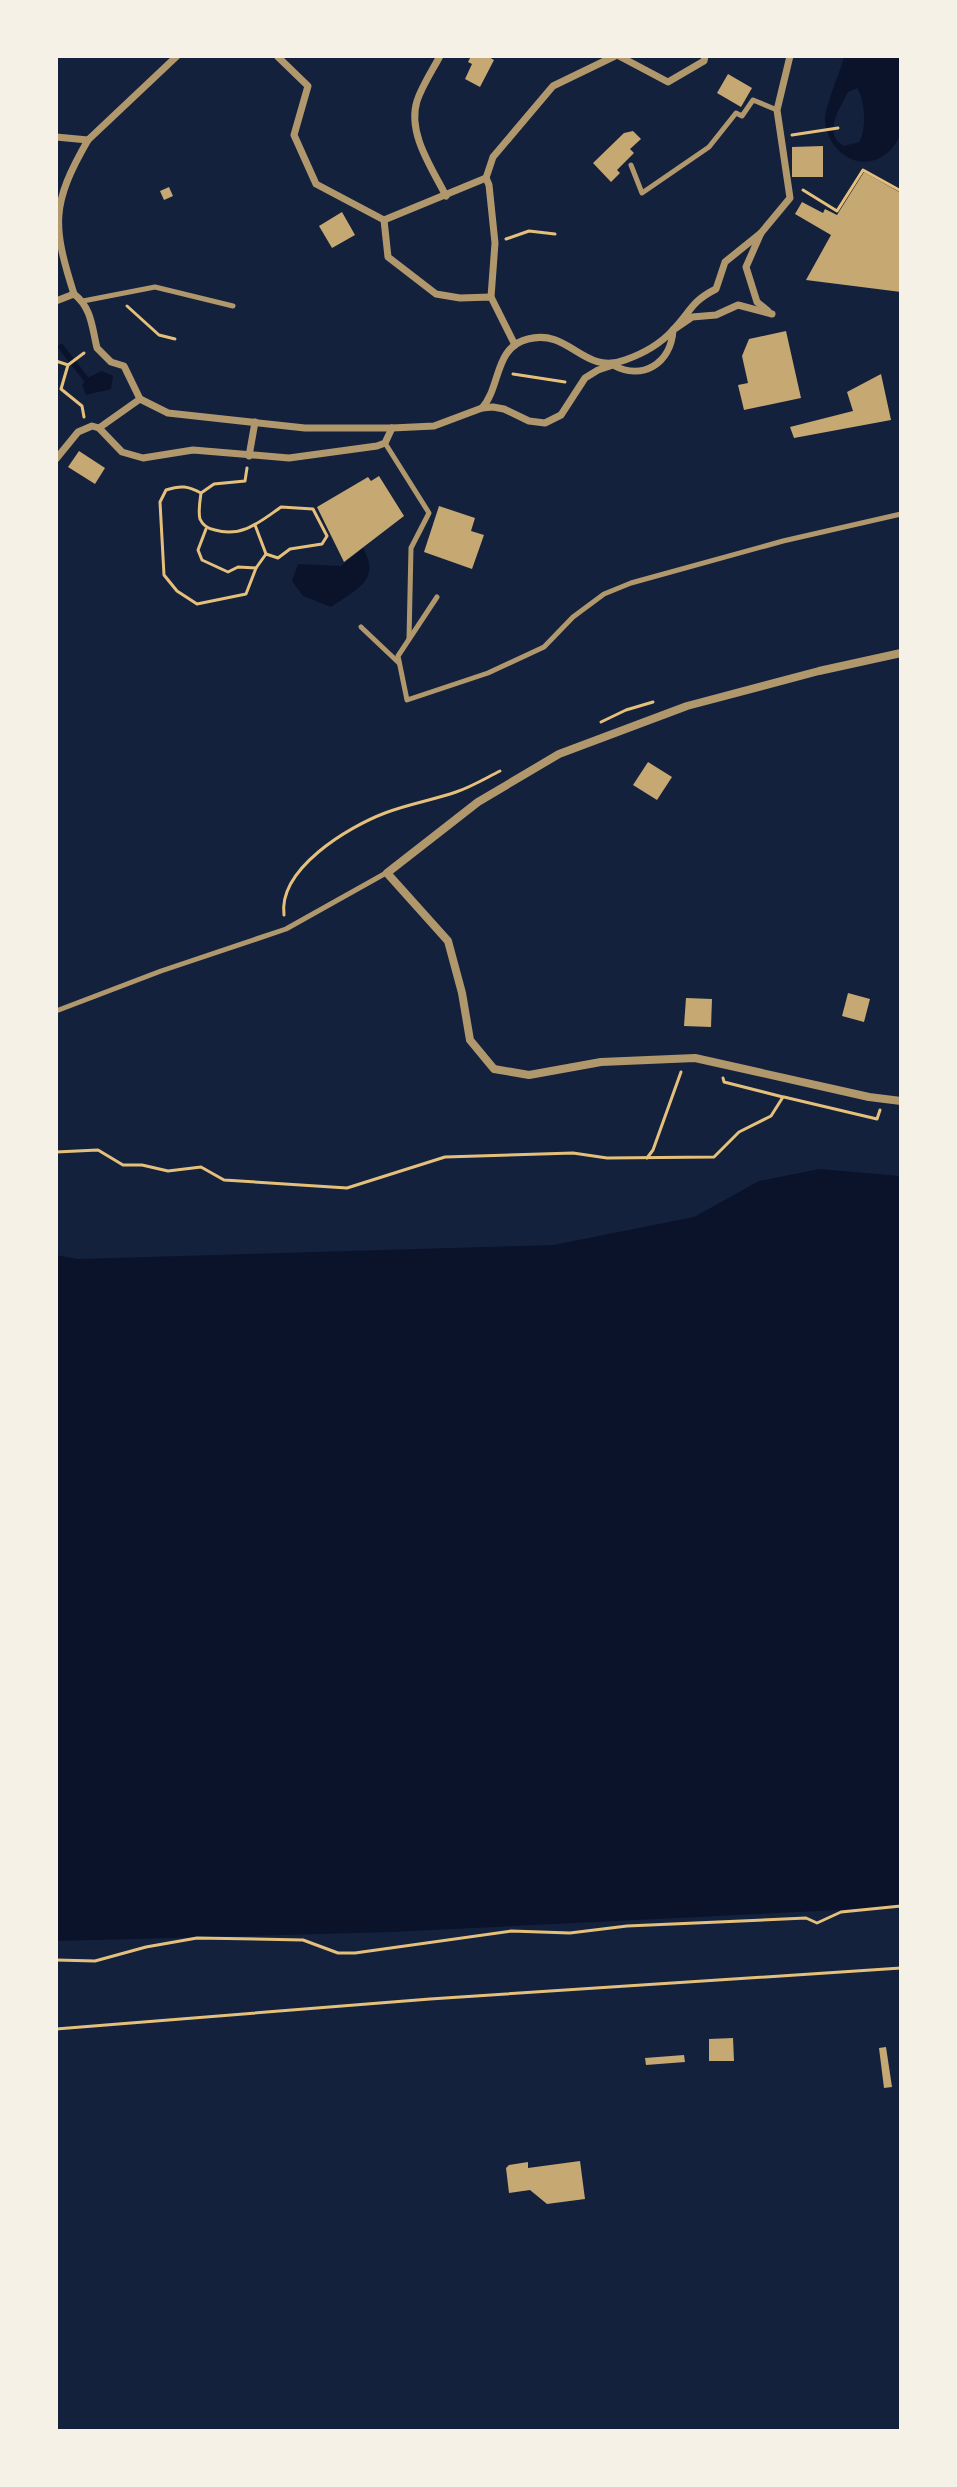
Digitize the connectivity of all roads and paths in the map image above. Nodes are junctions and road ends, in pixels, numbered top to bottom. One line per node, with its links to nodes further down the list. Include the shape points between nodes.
1 (177, 56): 11 (street)
2 (277, 56): 17 (street, via 308,86 294,135 316,184)
3 (440, 56): 16 (street, via 414,120)
4 (617, 56): 5 (street, via 668,82); 13 (street, via 553,86 493,157)
5 (705, 56)
6 (790, 56): 7 (street)
7 (777, 110): 10 (street); 12 (lane, via 753,100 709,147 642,193)
8 (838, 128): 10 (path)
9 (56, 137): 11 (street)
10 (781, 137): 14 (street)
11 (88, 140): 21 (street, via 64,185 58,211 60,249)
12 (631, 165)
13 (486, 178): 16 (street); 20 (street)
14 (787, 181): 15 (path, via 837,211 863,170); 18 (street, via 790,198)
15 (901, 191)
16 (446, 196): 17 (street)
17 (384, 220): 22 (street, via 388,257 436,294)
18 (761, 233): 27 (street, via 725,262 716,289 697,299); 27 (street, via 746,267 757,302 772,314 738,305 716,315 692,317)
19 (555, 234): 20 (path, via 529,231)
20 (495, 243): 22 (street)
21 (74, 294): 23 (street); 24 (street)
22 (491, 297): 29 (street)
23 (56, 301)
24 (83, 301): 26 (lane, via 155,287); 36 (street, via 97,348 128,370)
25 (126, 305): 28 (path, via 159,335)
26 (233, 306)
27 (673, 330): 33 (street, via 646,351); 33 (street, via 670,349 658,364 630,372)
28 (175, 339)
29 (515, 345): 33 (street, via 552,337 584,357); 34 (street)
30 (79, 358): 32 (path)
31 (56, 361): 32 (path)
32 (68, 365): 39 (path, via 61,389 82,406)
33 (613, 365): 35 (street)
34 (497, 370): 35 (path); 37 (street, via 493,393)
35 (580, 384): 37 (street, via 561,415 545,423 504,409)
36 (140, 399): 38 (street, via 183,416); 40 (street)
37 (482, 408): 41 (street, via 434,426)
38 (255, 422): 41 (street); 43 (street)
39 (85, 427): 40 (street); 44 (street)
40 (99, 428): 43 (street, via 122,452 143,458 193,450)
41 (392, 428): 42 (street)
42 (385, 443): 43 (street, via 289,458); 53 (lane, via 429,513 411,548)
43 (249, 456): 45 (path, via 245,481 214,484)
44 (56, 459)
45 (201, 493): 48 (path, via 200,518); 50 (path, via 187,485 166,490 160,502 164,575 197,604 246,594)
46 (901, 514): 55 (lane, via 631,583 604,594 544,647 407,700)
47 (255, 525): 48 (path, via 225,533); 49 (path); 49 (path, via 281,507 313,509 327,536 322,544 290,549 278,558)
48 (207, 528): 50 (path, via 198,550 202,560 228,572)
49 (266, 554): 50 (path)
50 (256, 568)
51 (437, 597): 53 (lane)
52 (361, 627): 55 (lane)
53 (409, 640): 55 (lane, via 398,656)
54 (901, 653): 56 (street, via 687,706 559,754 478,802)
55 (400, 664)
56 (387, 873): 57 (lane, via 286,929); 58 (street, via 448,941 470,1040 494,1069 529,1075 601,1062)
57 (56, 1011)
58 (695, 1058): 61 (street); 64 (path, via 681,1071)
59 (721, 1073): 60 (path, via 724,1082 736,1087)
60 (783, 1097): 62 (path, via 877,1119); 64 (path, via 771,1116 739,1132 714,1157)
61 (901, 1101)
62 (882, 1106)
63 (56, 1152): 64 (path, via 98,1150 123,1165 168,1171 201,1167 224,1180 347,1188 445,1157 573,1153)
64 (647, 1158)
65 (901, 1906): 66 (path, via 841,1912 817,1923 806,1918 570,1933 511,1931 355,1953 338,1953 303,1940 197,1938 95,1961)
66 (56, 1960)
67 (901, 1968): 68 (path)
68 (56, 2029)

